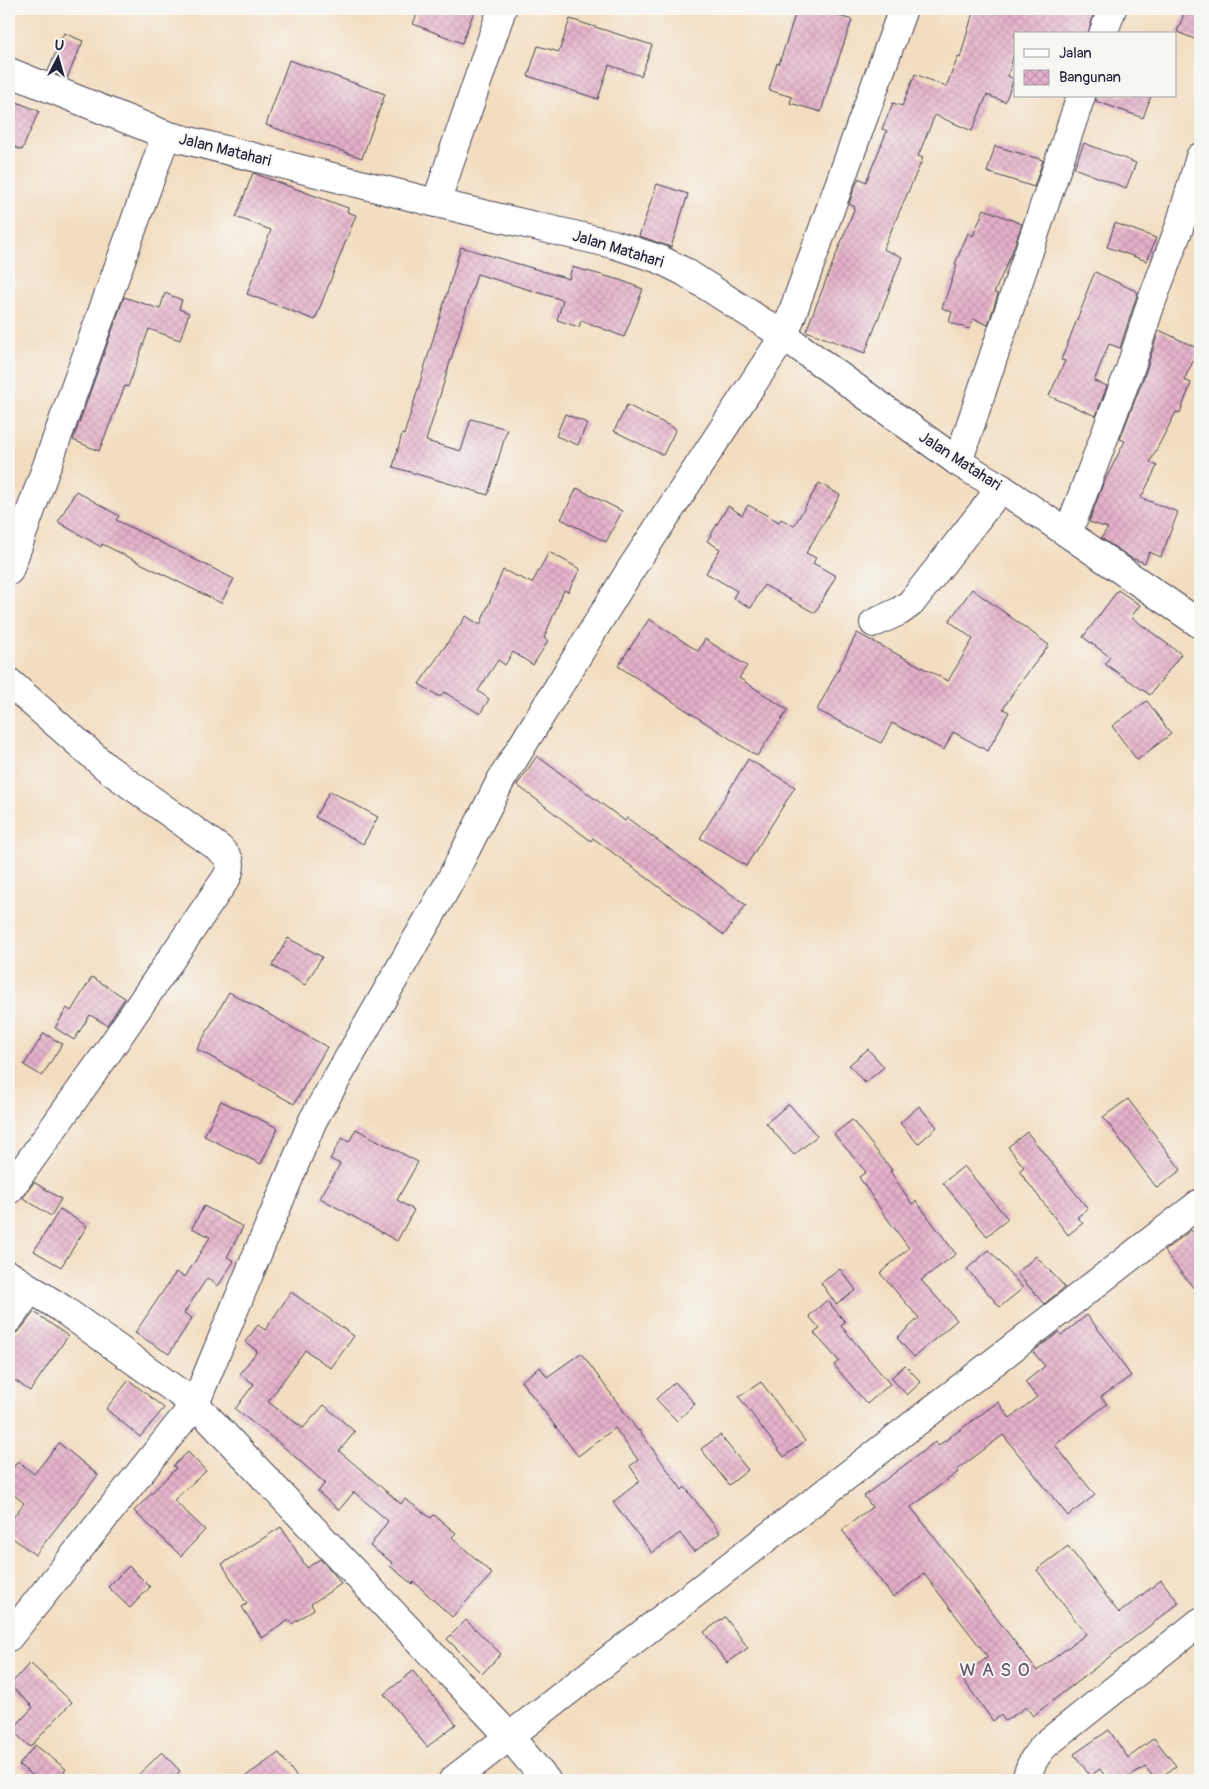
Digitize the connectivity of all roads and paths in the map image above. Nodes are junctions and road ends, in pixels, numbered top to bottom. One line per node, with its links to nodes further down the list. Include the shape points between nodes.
1 (502, 9): 9 (street)
2 (903, 9): 10 (street)
3 (1112, 9): 4 (street)
4 (1104, 32)
5 (9, 72): 7 (street, Jalan Matahari)
6 (1080, 98): 11 (street)
7 (166, 135): 9 (street, Jalan Matahari); 14 (street)
8 (1200, 157): 13 (street, via 1130,369)
9 (436, 202): 10 (street, Jalan Matahari, via 613,244 659,259)
10 (784, 336): 11 (street, Jalan Matahari); 22 (street, via 630,572 501,780 449,883 313,1120)
11 (958, 462): 12 (street, Jalan Matahari)
12 (1001, 488): 13 (street, Jalan Matahari); 15 (street, via 911,603)
13 (1068, 533): 16 (street, Jalan Matahari)
14 (9, 571)
15 (874, 623)
16 (1200, 624)
17 (9, 682): 18 (street, via 107,768 220,849 229,859 230,868 228,877 107,1054)
18 (9, 1190)
19 (1200, 1203): 25 (street)
20 (20, 1282): 21 (street); 22 (street)
21 (9, 1319)
22 (195, 1404): 24 (street); 25 (street)
23 (1200, 1622): 28 (street, via 1038,1751)
24 (9, 1637)
25 (509, 1736): 26 (street); 27 (street)
26 (453, 1780)
27 (546, 1780)
28 (1026, 1780)

